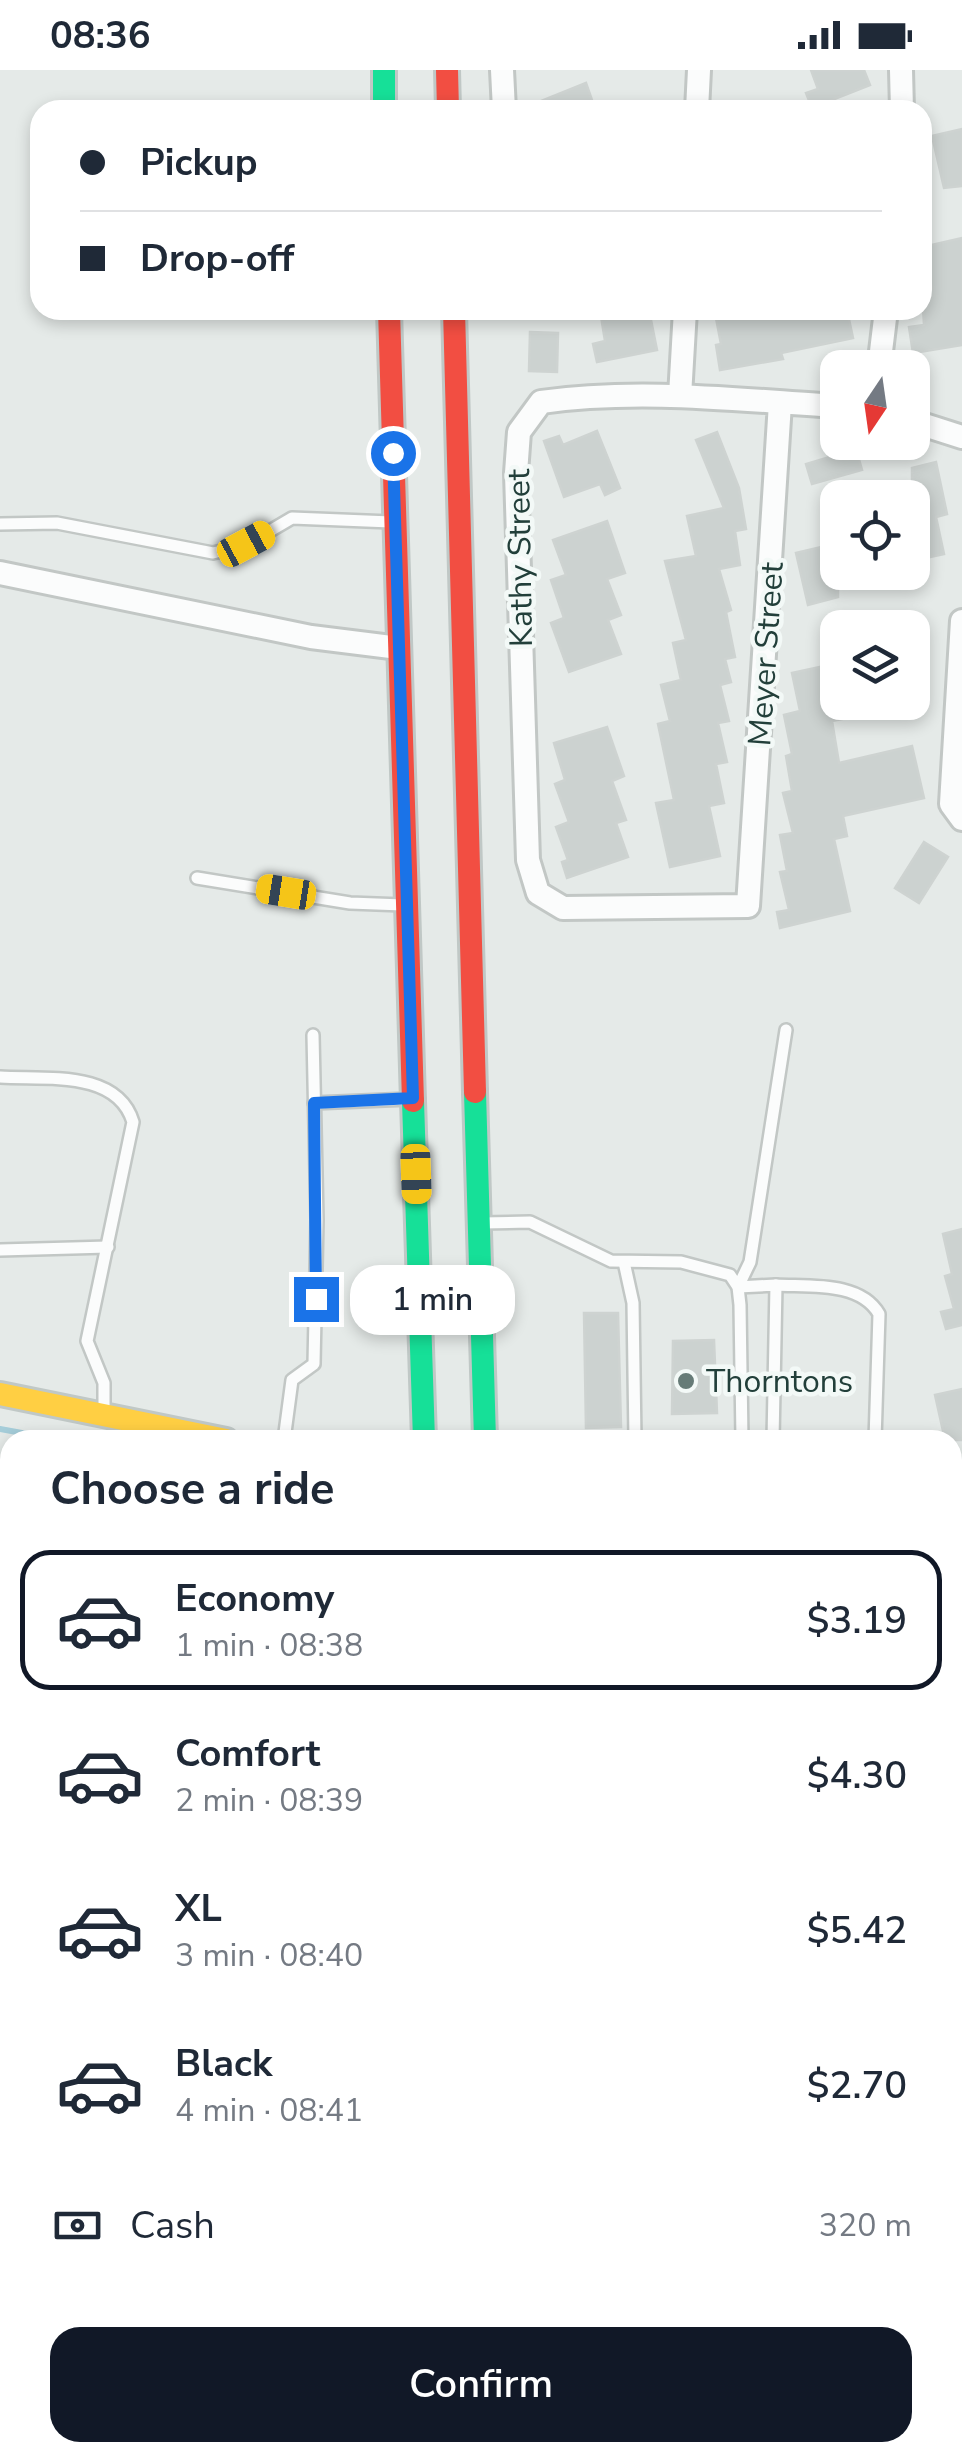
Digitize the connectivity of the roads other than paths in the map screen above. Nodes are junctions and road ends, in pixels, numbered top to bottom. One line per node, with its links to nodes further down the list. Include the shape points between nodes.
1 (384, 70): 6 (main road)
2 (447, 70): 7 (main road)
3 (502, 70): 8 (street)
4 (699, 70): 9 (street)
5 (902, 70): 10 (street)
6 (384, 100)
7 (448, 100)
8 (504, 100)
9 (698, 100)
10 (902, 100)
11 (389, 320): 21 (main road)
12 (454, 320): 35 (main road)
13 (684, 320): 16 (street)
14 (885, 320): 15 (street)
15 (881, 350)
16 (680, 396): 17 (street); 29 (street, Kathy Street, via 541,402 519,432 528,860 538,893 563,908)
17 (780, 402): 18 (street); 29 (street, Meyer Street)
18 (820, 405)
19 (930, 426): 20 (street)
20 (962, 436)
21 (395, 522): 22 (lane, via 292,518 246,544 213,553 57,523); 25 (main road)
22 (0, 524)
23 (0, 573): 25 (street)
24 (962, 620): 26 (street, via 950,804)
25 (399, 648): 28 (main road)
26 (962, 820)
27 (197, 878): 28 (lane, via 350,903)
28 (408, 905): 33 (main road)
29 (748, 906)
30 (786, 1030): 40 (lane, via 750,1262)
31 (313, 1035): 34 (lane)
32 (0, 1077): 36 (lane, via 92,1083 128,1106 133,1122)
33 (413, 1098): 34 (lane); 45 (main road)
34 (314, 1103): 44 (lane, via 314,1364 292,1380)
35 (480, 1223): 38 (lane, via 530,1222); 46 (main road)
36 (108, 1247): 37 (lane); 42 (lane, via 87,1341 104,1383)
37 (0, 1250)
38 (624, 1262): 40 (lane, via 681,1262 730,1274); 47 (lane, via 633,1302)
39 (776, 1285): 40 (lane); 49 (lane); 50 (lane, via 837,1288 862,1297 879,1314)
40 (738, 1287): 48 (lane)
41 (0, 1394): 42 (main road)
42 (104, 1415): 43 (main road)
43 (177, 1430)
44 (285, 1430)
45 (424, 1430)
46 (485, 1430)
47 (635, 1430)
48 (742, 1430)
49 (773, 1430)
50 (875, 1430)

